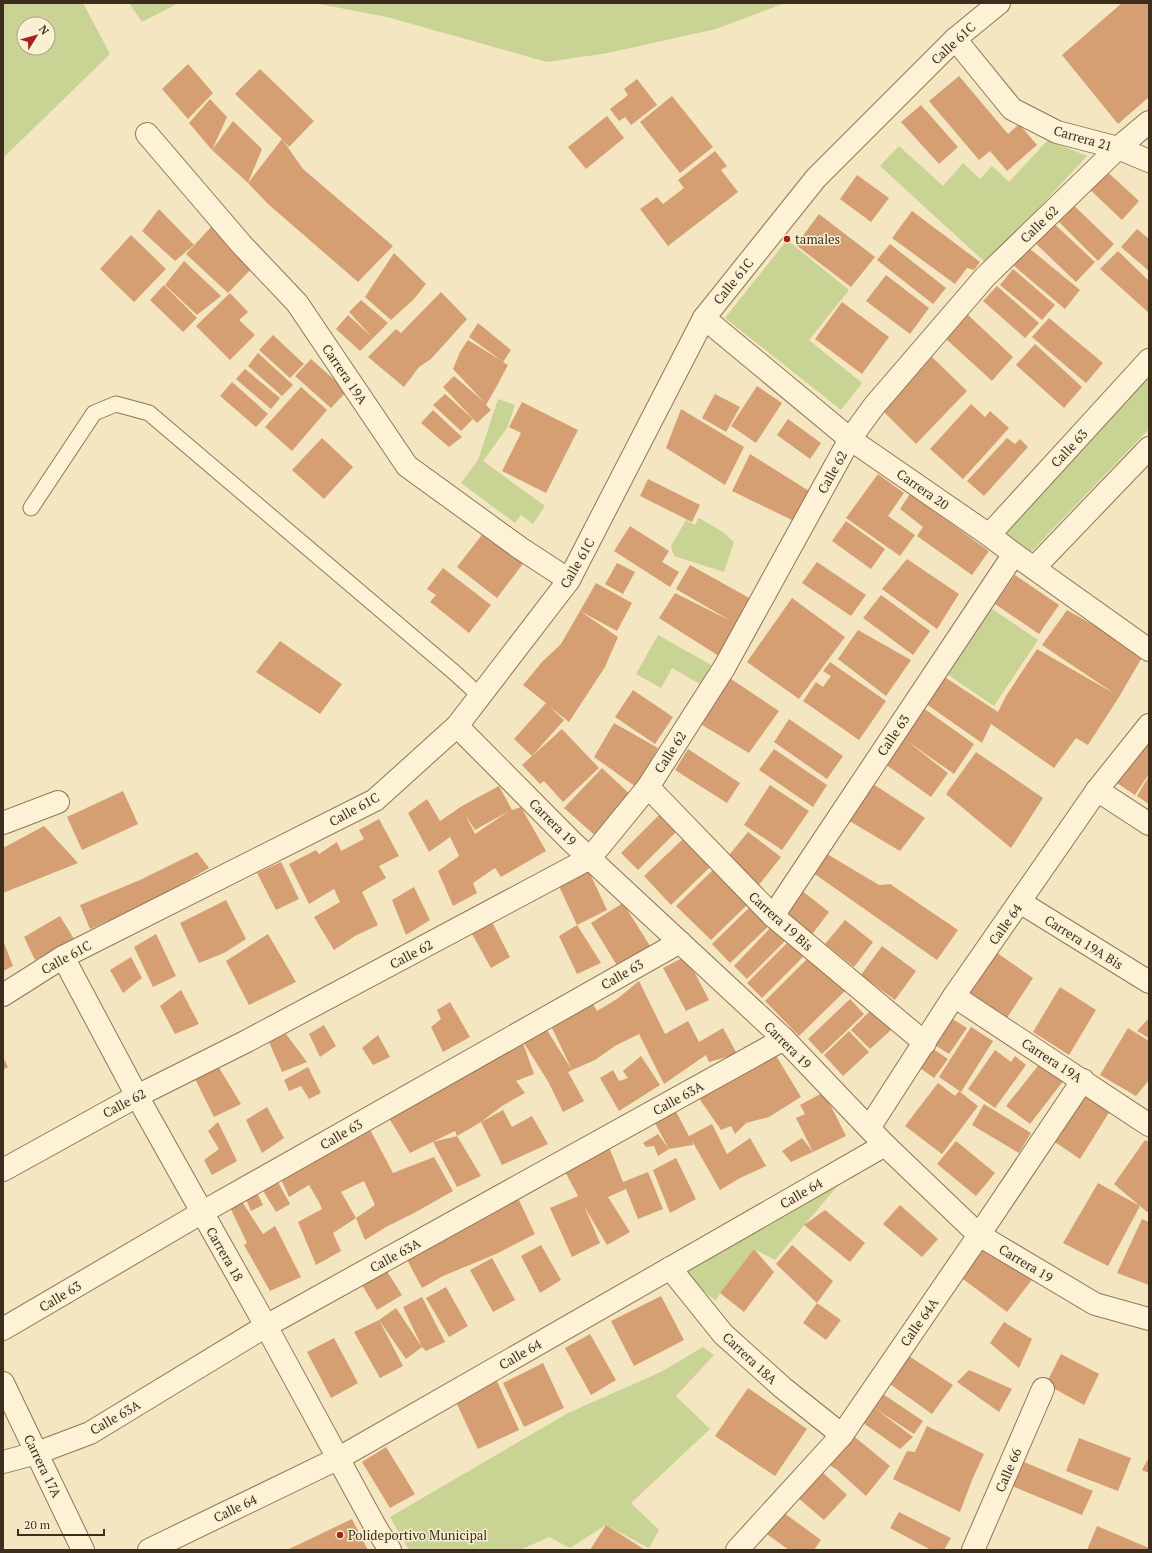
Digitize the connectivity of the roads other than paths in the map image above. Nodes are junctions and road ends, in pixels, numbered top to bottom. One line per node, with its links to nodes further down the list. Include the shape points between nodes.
1 (999, 3): 2 (street, Calle 61C)
2 (956, 39): 5 (street, Carrera 21, via 1012,109 1057,132); 7 (street, Calle 61C, via 816,178)
3 (1149, 122): 5 (street, Calle 62)
4 (148, 134): 15 (street, Carrera 19A, via 242,244 297,303 407,466 520,548)
5 (1118, 148): 6 (street, Carrera 21); 9 (street, Calle 62, via 985,278 874,406)
6 (1149, 161)
7 (704, 318): 9 (street, Carrera 20); 15 (street, Calle 61C)
8 (1149, 360): 12 (street, Calle 63)
9 (850, 439): 12 (street, Carrera 20); 20 (street, Calle 62, via 724,668)
10 (1149, 448): 14 (street)
11 (31, 508): 17 (lane, via 94,413 116,404 150,413)
12 (989, 535): 13 (street, Carrera 20)
13 (1014, 554): 14 (street, Carrera 20); 27 (street, Calle 63)
14 (1034, 568): 16 (street, Carrera 20)
15 (570, 580): 17 (street, Calle 61C)
16 (1149, 650)
17 (480, 696): 19 (street, Calle 61C)
18 (1149, 725): 21 (street, Calle 64)
19 (457, 726): 25 (street, Carrera 19); 29 (street, Calle 61C, via 375,800)
20 (648, 787): 25 (street, Calle 62); 27 (street, Carrera 19 Bis)
21 (1097, 790): 24 (street); 26 (street, Calle 64)
22 (58, 802): 23 (street)
23 (3, 823)
24 (1149, 824)
25 (590, 858): 28 (street, Carrera 19); 36 (street, Calle 62, via 247,1042)
26 (1020, 902): 30 (street, Carrera 19A Bis); 32 (street, Calle 64)
27 (773, 916): 34 (street, Carrera 19 Bis)
28 (680, 942): 33 (street, Carrera 19); 41 (street, Calle 63)
29 (63, 957): 31 (street, Calle 61C); 36 (street, Carrera 18)
30 (1149, 982)
31 (3, 995)
32 (954, 996): 34 (street, Calle 64); 35 (street, Carrera 19A)
33 (784, 1039): 38 (street, Carrera 19); 45 (street, Calle 63A)
34 (925, 1043): 38 (street, Calle 64)
35 (1082, 1080): 37 (street, Carrera 19A); 42 (street, Calle 64A)
36 (137, 1096): 40 (street, Calle 62); 41 (street, Carrera 18)
37 (1149, 1125)
38 (869, 1128): 39 (street, Carrera 19)
39 (884, 1145): 42 (street, Carrera 19); 43 (street, Calle 64)
40 (3, 1170)
41 (201, 1213): 45 (street, Carrera 18); 46 (street, Calle 63)
42 (980, 1235): 44 (street, Carrera 19, via 1096,1304); 49 (street, Calle 64A)
43 (670, 1268): 49 (street, Carrera 18A, via 723,1334 783,1388); 51 (street, Calle 64)
44 (1149, 1319)
45 (266, 1326): 50 (street, Calle 63A, via 90,1433); 51 (street, Carrera 18)
46 (3, 1330)
47 (3, 1383): 50 (street, Carrera 17A)
48 (1043, 1389): 57 (street, Calle 66)
49 (842, 1435): 56 (street, Calle 64A)
50 (37, 1453): 52 (street, Calle 63A); 53 (street, Carrera 17A)
51 (339, 1458): 54 (street, Calle 64); 55 (street, Carrera 18)
52 (3, 1462)
53 (84, 1550)
54 (149, 1550)
55 (390, 1550)
56 (737, 1550)
57 (973, 1550)

